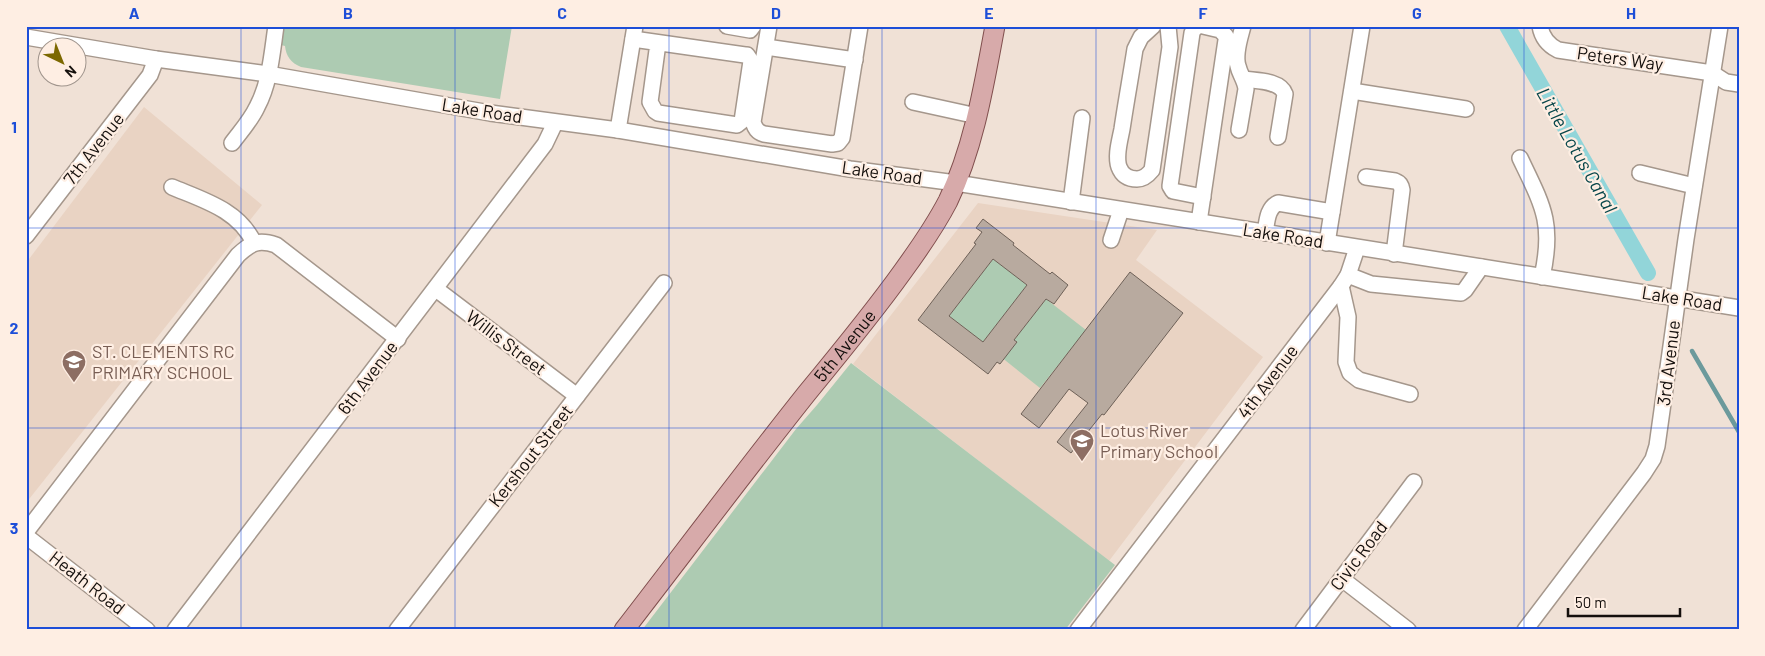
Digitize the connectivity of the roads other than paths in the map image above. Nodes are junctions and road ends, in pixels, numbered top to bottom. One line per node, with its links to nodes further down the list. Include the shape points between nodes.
1 (276, 26): 22 (street)
2 (727, 26): 3 (street, via 750,30)
3 (754, 26)
4 (769, 26): 18 (street)
5 (860, 26): 20 (street)
6 (994, 26): 28 (main road, 5th Avenue)
7 (1153, 26): 8 (street, via 1141,37 1135,49 1121,137 1119,167 1131,179 1145,177 1152,170 1170,47)
8 (1168, 26)
9 (1198, 26): 41 (street, via 1192,33 1170,186 1173,191)
10 (1203, 26): 41 (street, via 1220,30 1226,40)
11 (1243, 26): 23 (street, via 1237,60)
12 (1362, 26): 25 (street)
13 (1540, 26): 21 (street, Peters Way, via 1546,40 1558,50)
14 (1720, 26): 21 (street, 3rd Avenue)
15 (634, 33): 17 (street); 31 (street)
16 (26, 37): 19 (street, Lake Road)
17 (658, 42): 17 (street, via 747,56 751,61 740,124 655,111 650,102)
18 (766, 46): 20 (street); 20 (street, via 754,126 761,133 773,136 832,144 838,142 843,135)
19 (156, 59): 22 (street, Lake Road); 45 (street, 7th Avenue, via 150,75)
20 (855, 60)
21 (1712, 73): 24 (street, Peters Way, via 1726,82); 39 (street, 3rd Avenue)
22 (268, 74): 30 (street, Lake Road); 34 (street, via 258,107)
23 (1244, 79): 32 (street, via 1246,89); 33 (street, via 1278,85 1284,90)
24 (1739, 84)
25 (1352, 91): 27 (street); 44 (street)
26 (913, 102): 28 (street)
27 (1466, 109)
28 (977, 116): 38 (main road, 5th Avenue)
29 (1082, 118): 42 (street)
30 (555, 123): 31 (street, Lake Road); 58 (street, 6th Avenue, via 545,144)
31 (618, 130): 38 (street, Lake Road, via 850,169)
32 (1240, 130)
33 (1278, 136)
34 (232, 143)
35 (1520, 158): 55 (street, via 1540,198 1547,224 1548,242)
36 (1640, 173): 39 (street)
37 (1366, 178): 53 (street, via 1395,181 1401,186)
38 (956, 183): 42 (street, Lake Road); 70 (main road, 5th Avenue, via 940,215 879,304)
39 (1694, 186): 59 (street, 3rd Avenue)
40 (172, 187): 50 (street, via 234,217)
41 (1203, 197): 46 (street)
42 (1070, 202): 43 (street, Lake Road)
43 (1121, 210): 46 (street, Lake Road); 49 (street)
44 (1332, 212): 47 (street, via 1278,202 1267,217); 51 (street)
45 (32, 216): 48 (street, 7th Avenue)
46 (1199, 222): 47 (street, Lake Road)
47 (1265, 233): 51 (street, Lake Road)
48 (26, 236)
49 (1111, 240)
50 (254, 243): 61 (street, via 265,241 276,245); 65 (street, via 238,255)
51 (1327, 243): 52 (street, Lake Road)
52 (1357, 248): 53 (street, Lake Road); 56 (street, 4th Avenue)
53 (1394, 254): 54 (street, Lake Road)
54 (1481, 267): 55 (street, Lake Road); 56 (street, via 1461,293)
55 (1542, 277): 59 (street, Lake Road)
56 (1344, 281): 62 (street, via 1348,316 1346,362 1350,373 1359,380); 71 (street, 4th Avenue)
57 (664, 284): 63 (street, Kershout Street)
58 (436, 289): 61 (street, 6th Avenue); 63 (street, Willis Street)
59 (1677, 299): 60 (street, Lake Road); 74 (street, 3rd Avenue, via 1660,432 1653,459)
60 (1739, 308)
61 (398, 339): 68 (street, 6th Avenue)
62 (1410, 394)
63 (577, 396): 69 (street, Kershout Street)
64 (1414, 482): 66 (street, Civic Road)
65 (26, 534): 67 (street, Heath Road)
66 (1342, 579): 72 (street, Civic Road); 73 (street)
67 (147, 630)
68 (175, 630)
69 (397, 630)
70 (624, 630)
71 (1078, 630)
72 (1303, 630)
73 (1408, 630)
74 (1525, 630)

